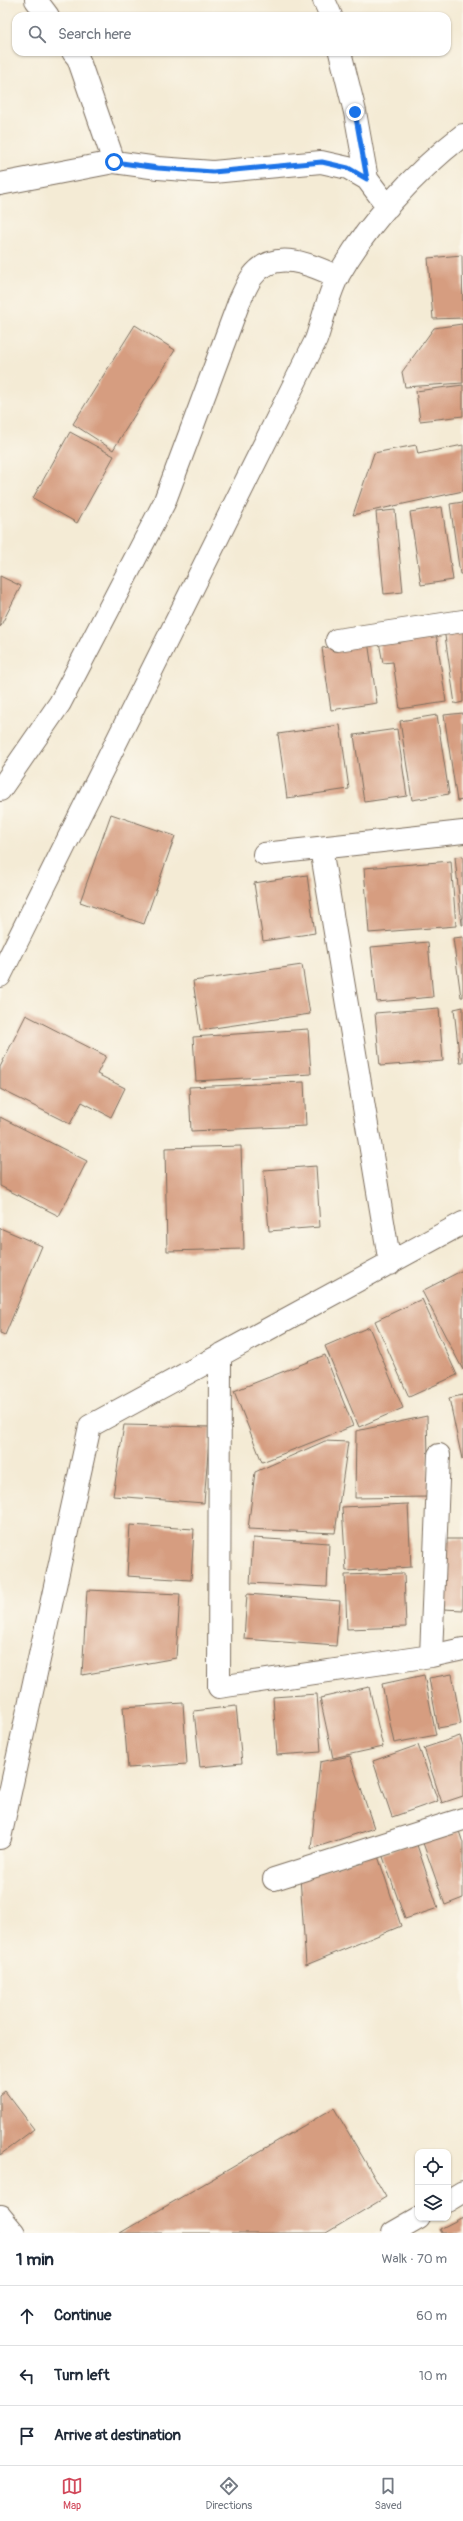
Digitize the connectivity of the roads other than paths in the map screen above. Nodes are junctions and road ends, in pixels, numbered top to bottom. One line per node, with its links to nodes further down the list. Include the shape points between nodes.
1 (36, 0): 3 (main road)
2 (324, 0): 4 (main road)
3 (45, 12)
4 (329, 12)
5 (76, 56): 8 (main road)
6 (341, 56): 9 (main road, via 355,112)
7 (463, 135): 11 (main road, via 442,151)
8 (114, 162): 9 (main road, via 213,172 322,162 348,168); 10 (main road)
9 (367, 179): 11 (main road)
10 (0, 184)
11 (388, 207): 12 (main road)
12 (338, 277): 15 (main road, via 290,259 264,267 252,276 239,302 164,503 60,703); 19 (main road, via 316,340)
13 (463, 621): 14 (main road)
14 (337, 640)
15 (0, 790)
16 (463, 832): 17 (main road)
17 (321, 848): 18 (main road); 21 (main road)
18 (264, 854)
19 (0, 976)
20 (463, 1223): 21 (main road)
21 (390, 1264): 22 (main road)
22 (220, 1355): 25 (main road, via 219,1687); 27 (main road, via 90,1426)
23 (439, 1455): 25 (main road)
24 (463, 1649): 25 (main road)
25 (431, 1656)
26 (463, 1819): 28 (main road)
27 (0, 1838)
28 (274, 1879)
29 (463, 2192): 30 (main road)
30 (451, 2199)
31 (0, 2216): 33 (main road)
32 (415, 2220): 34 (main road)
33 (14, 2233)
34 (393, 2233)

